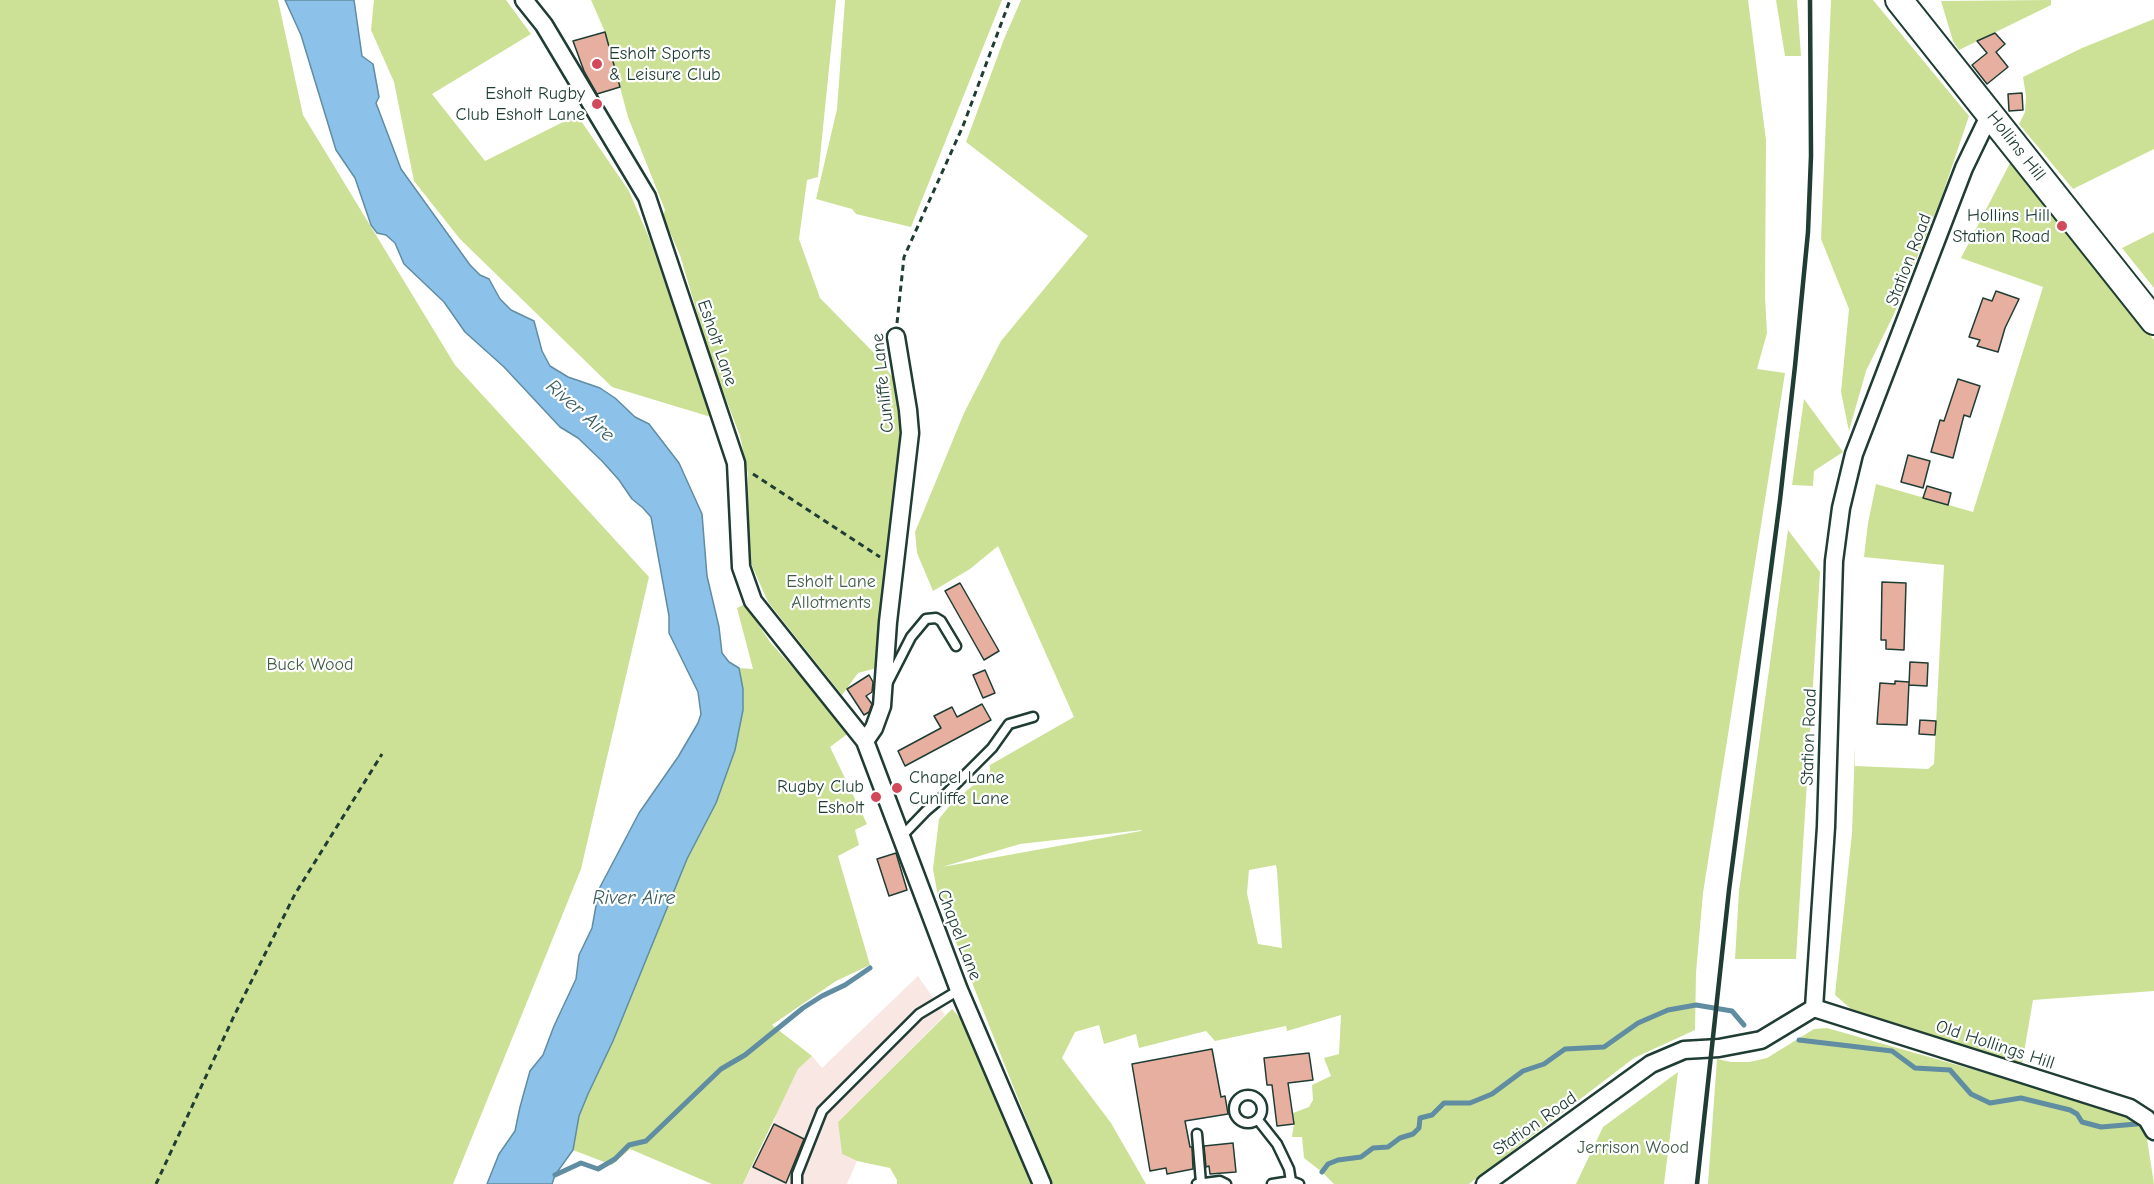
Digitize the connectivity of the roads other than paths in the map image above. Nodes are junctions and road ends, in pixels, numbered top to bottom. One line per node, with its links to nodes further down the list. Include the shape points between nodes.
1 (524, 0): 8 (street, Esholt Lane, via 544,25 647,197 736,463 741,567 753,601)
2 (1903, 2): 3 (main road, Hollins Hill)
3 (1990, 114): 4 (main road, Hollins Hill); 13 (street, Station Road, via 1964,168 1854,454 1841,508 1834,561 1826,826)
4 (2154, 321)
5 (896, 337): 7 (street, Cunliffe Lane, via 910,434)
6 (956, 646): 7 (lane, via 940,621 926,619 911,637)
7 (883, 691): 10 (street, Cunliffe Lane, via 878,719)
8 (836, 705): 10 (street, Chapel Lane)
9 (1033, 717): 11 (lane, via 1009,724 992,748)
10 (865, 741): 11 (street, Chapel Lane)
11 (901, 837): 12 (street, Chapel Lane)
12 (958, 990): 18 (lane, via 919,1014 822,1111 797,1174); 19 (street, Chapel Lane)
13 (1814, 1008): 15 (street, Old Hollings Hill, via 2130,1108 2148,1119); 23 (street, Station Road, via 1761,1040 1684,1050 1651,1064)
14 (1258, 1120): 17 (lane, via 1277,1144)
15 (2154, 1131)
16 (1197, 1134): 20 (lane)
17 (1295, 1182): 22 (lane)
18 (797, 1184)
19 (1042, 1184)
20 (1199, 1184): 21 (lane)
21 (1226, 1184)
22 (1272, 1184)
23 (1485, 1184)

